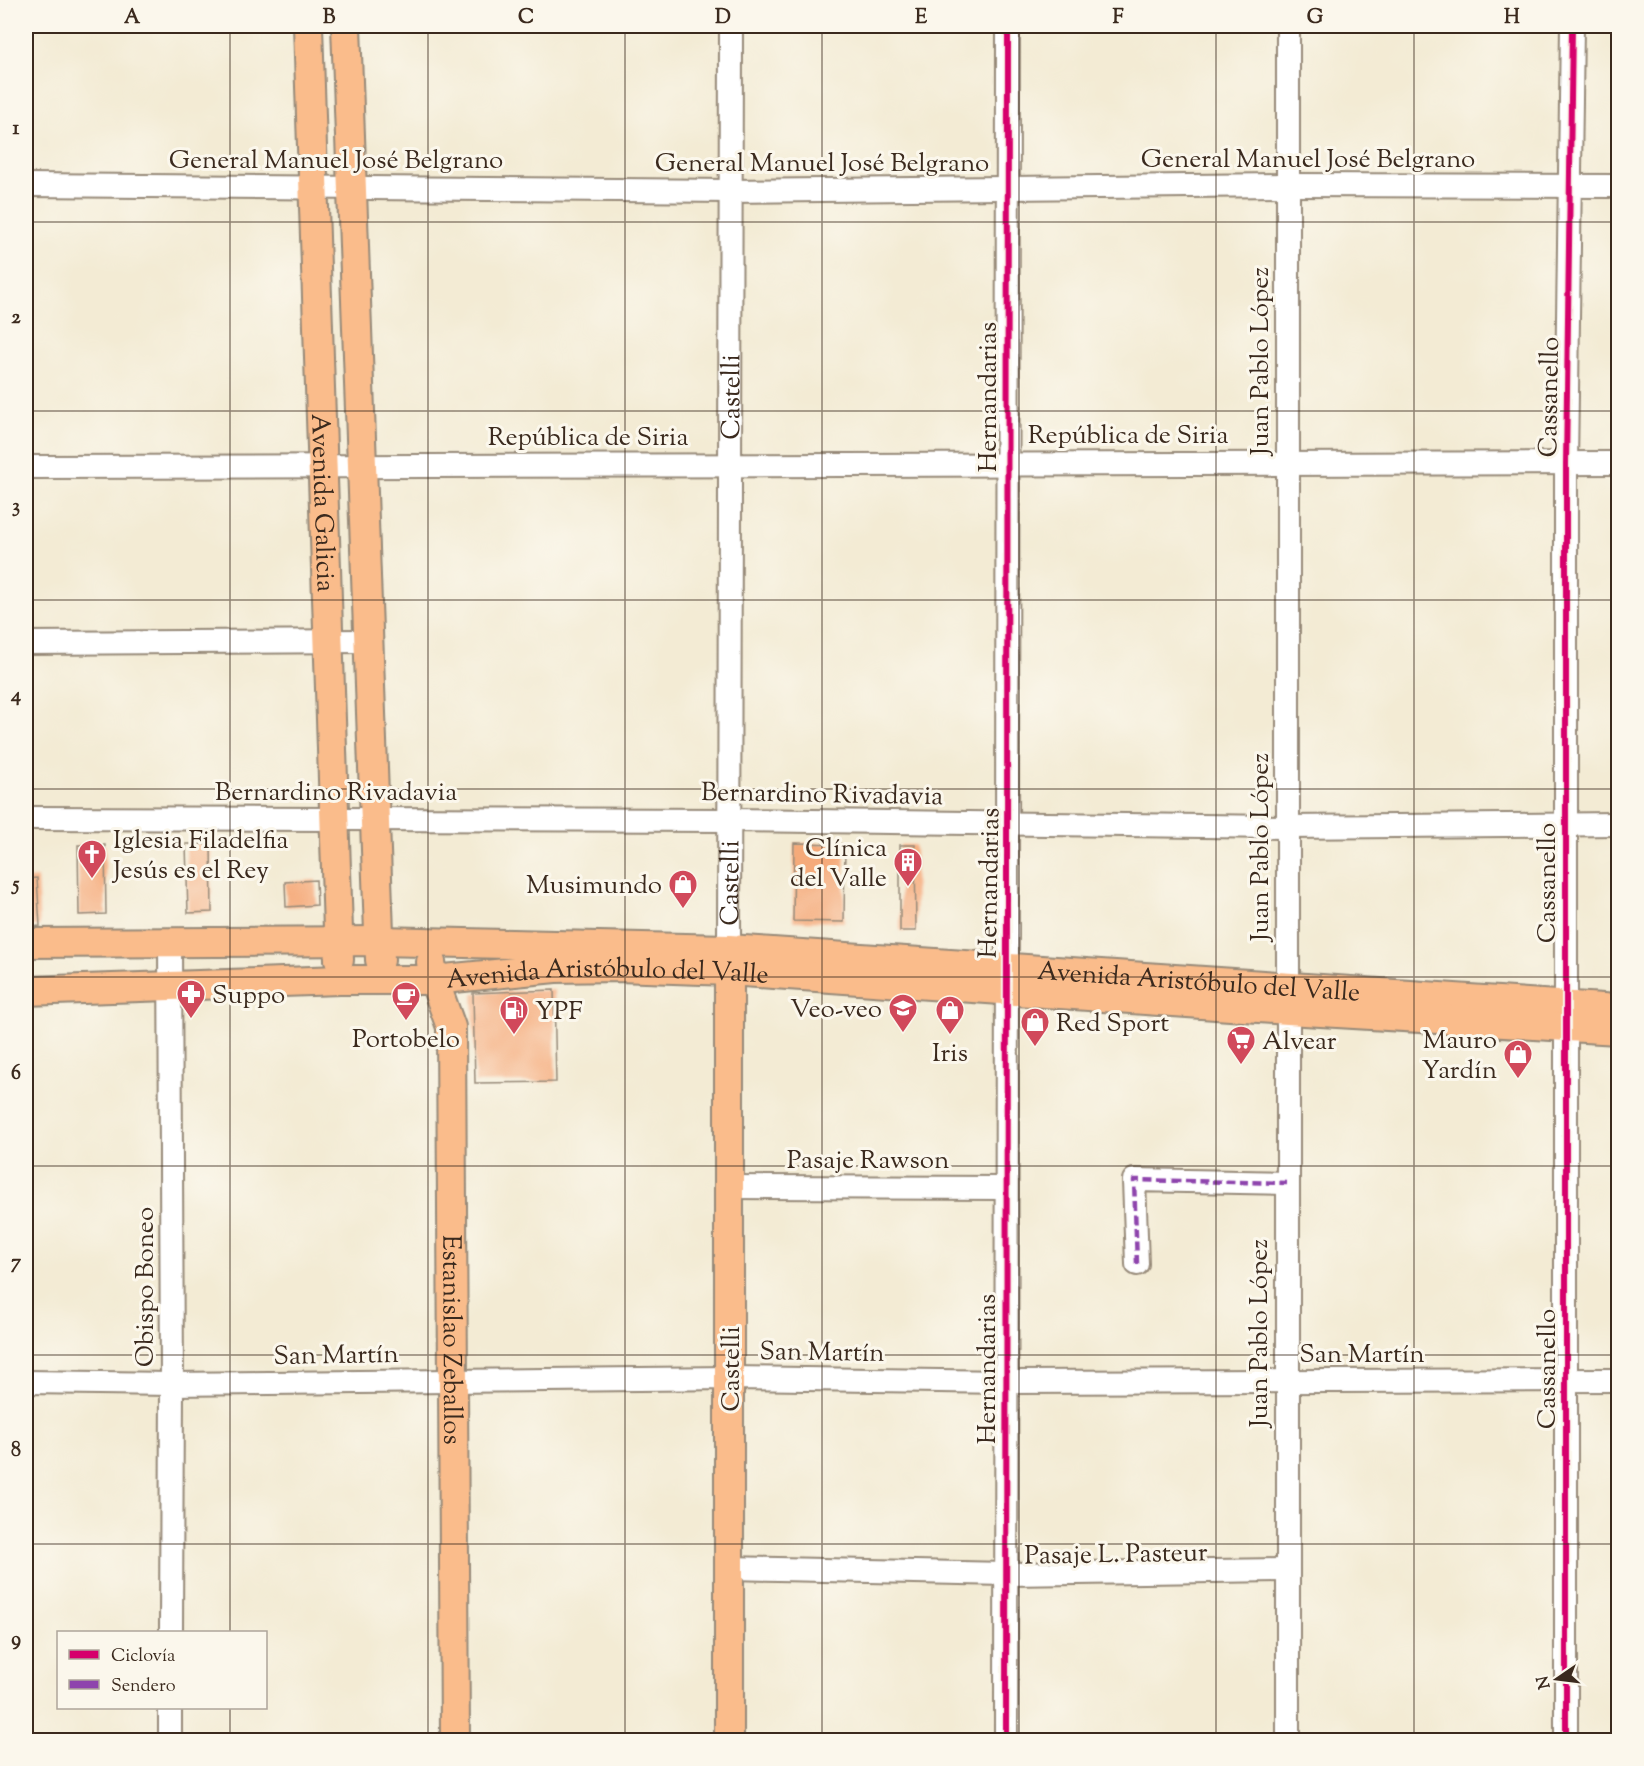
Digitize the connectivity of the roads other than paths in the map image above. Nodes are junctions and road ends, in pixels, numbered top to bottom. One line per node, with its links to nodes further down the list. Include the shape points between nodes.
1 (308, 26): 11 (main road, Avenida Galicia)
2 (346, 26): 12 (main road, Avenida Galicia)
3 (731, 26): 14 (street, Castelli)
4 (1008, 26): 13 (street, Hernandarias)
5 (1288, 26): 8 (street, Juan Pablo López)
6 (1572, 26): 9 (street, Cassanello)
7 (26, 185): 11 (street, General Manuel José Belgrano)
8 (1288, 186): 9 (street, General Manuel José Belgrano); 13 (street, General Manuel José Belgrano); 17 (street, Juan Pablo López)
9 (1569, 186): 10 (street, General Manuel José Belgrano); 18 (street, Cassanello)
10 (1618, 186)
11 (314, 188): 12 (street, General Manuel José Belgrano); 20 (main road, Avenida Galicia)
12 (353, 188): 14 (street, General Manuel José Belgrano); 21 (main road, Avenida Galicia)
13 (1008, 190): 14 (street, General Manuel José Belgrano); 16 (street, Hernandarias)
14 (731, 191): 15 (street, Castelli)
15 (730, 463): 16 (street, República de Siria); 21 (street, República de Siria); 29 (street, Castelli)
16 (1006, 463): 17 (street, República de Siria); 30 (street, Hernandarias)
17 (1288, 463): 18 (street, República de Siria); 33 (street, Juan Pablo López)
18 (1567, 463): 19 (street, República de Siria); 32 (street, Cassanello)
19 (1618, 463)
20 (322, 465): 21 (street, República de Siria); 22 (street, República de Siria); 23 (main road, Avenida Galicia)
21 (361, 466): 24 (main road, Avenida Galicia)
22 (26, 467)
23 (329, 641): 24 (street); 25 (street); 27 (main road, Avenida Galicia)
24 (368, 641): 28 (main road, Avenida Galicia)
25 (26, 643)
26 (26, 818): 27 (street, Bernardino Rivadavia)
27 (334, 819): 28 (street, Bernardino Rivadavia); 36 (main road, Avenida Galicia)
28 (375, 819): 29 (street, Bernardino Rivadavia); 35 (main road, Avenida Galicia)
29 (729, 820): 30 (street, Bernardino Rivadavia); 39 (street, Castelli)
30 (1008, 824): 33 (street, Bernardino Rivadavia); 40 (street, Hernandarias)
31 (1618, 824): 32 (street, Bernardino Rivadavia)
32 (1566, 825): 33 (street, Bernardino Rivadavia); 48 (street, Cassanello)
33 (1287, 827): 46 (street, Juan Pablo López)
34 (170, 941): 36 (main road, Avenida Aristóbulo del Valle); 37 (main road, Avenida Aristóbulo del Valle); 44 (street, Obispo Boneo)
35 (380, 941): 36 (main road, Avenida Aristóbulo del Valle); 38 (main road, Avenida Aristóbulo del Valle); 42 (main road, Avenida Galicia)
36 (338, 942): 41 (main road, Avenida Galicia)
37 (26, 943)
38 (436, 943): 39 (main road, Avenida Aristóbulo del Valle); 43 (main road, Estanislao Zeballos, via 431,962)
39 (729, 960): 40 (main road, Avenida Aristóbulo del Valle); 43 (main road, Avenida Aristóbulo del Valle, via 586,966); 51 (main road, Castelli)
40 (1006, 979): 46 (main road, Avenida Aristóbulo del Valle); 52 (street, Hernandarias)
41 (340, 980): 42 (main road, Avenida Aristóbulo del Valle); 44 (main road, Avenida Aristóbulo del Valle)
42 (381, 980): 43 (main road, Avenida Aristóbulo del Valle)
43 (434, 980): 58 (main road, Estanislao Zeballos, via 451,1027)
44 (171, 985): 45 (main road, Avenida Aristóbulo del Valle); 61 (street, Obispo Boneo)
45 (26, 991)
46 (1287, 999): 48 (main road, Avenida Aristóbulo del Valle); 50 (street, Juan Pablo López)
47 (1618, 1009): 48 (main road, Avenida Aristóbulo del Valle)
48 (1566, 1017): 49 (main road, Avenida Aristóbulo del Valle); 56 (street, Cassanello)
49 (1618, 1029)
50 (1287, 1183): 53 (street, via 1134,1180); 60 (street, Juan Pablo López)
51 (729, 1187): 52 (street, Pasaje Rawson); 54 (main road, Castelli)
52 (1006, 1188): 59 (street, Hernandarias)
53 (1137, 1264)
54 (730, 1378): 58 (street, San Martín); 59 (street, San Martín); 62 (main road, Castelli)
55 (1618, 1380): 56 (street, San Martín)
56 (1566, 1381): 60 (street, San Martín); 72 (street, Cassanello)
57 (26, 1382): 61 (street, San Martín)
58 (454, 1382): 61 (street, San Martín); 68 (main road, Estanislao Zeballos)
59 (1005, 1382): 60 (street, San Martín); 64 (street, Hernandarias)
60 (1286, 1382): 63 (street, Juan Pablo López)
61 (172, 1384): 65 (street, Obispo Boneo)
62 (730, 1568): 64 (street, Pasaje L. Pasteur); 69 (main road, Castelli)
63 (1287, 1570): 64 (street, Pasaje L. Pasteur); 71 (street, Juan Pablo López)
64 (1006, 1574): 70 (street, Hernandarias)
65 (171, 1631)
66 (170, 1709): 67 (street)
67 (170, 1740)
68 (455, 1740)
69 (729, 1740)
70 (1006, 1740)
71 (1288, 1740)
72 (1566, 1740)

